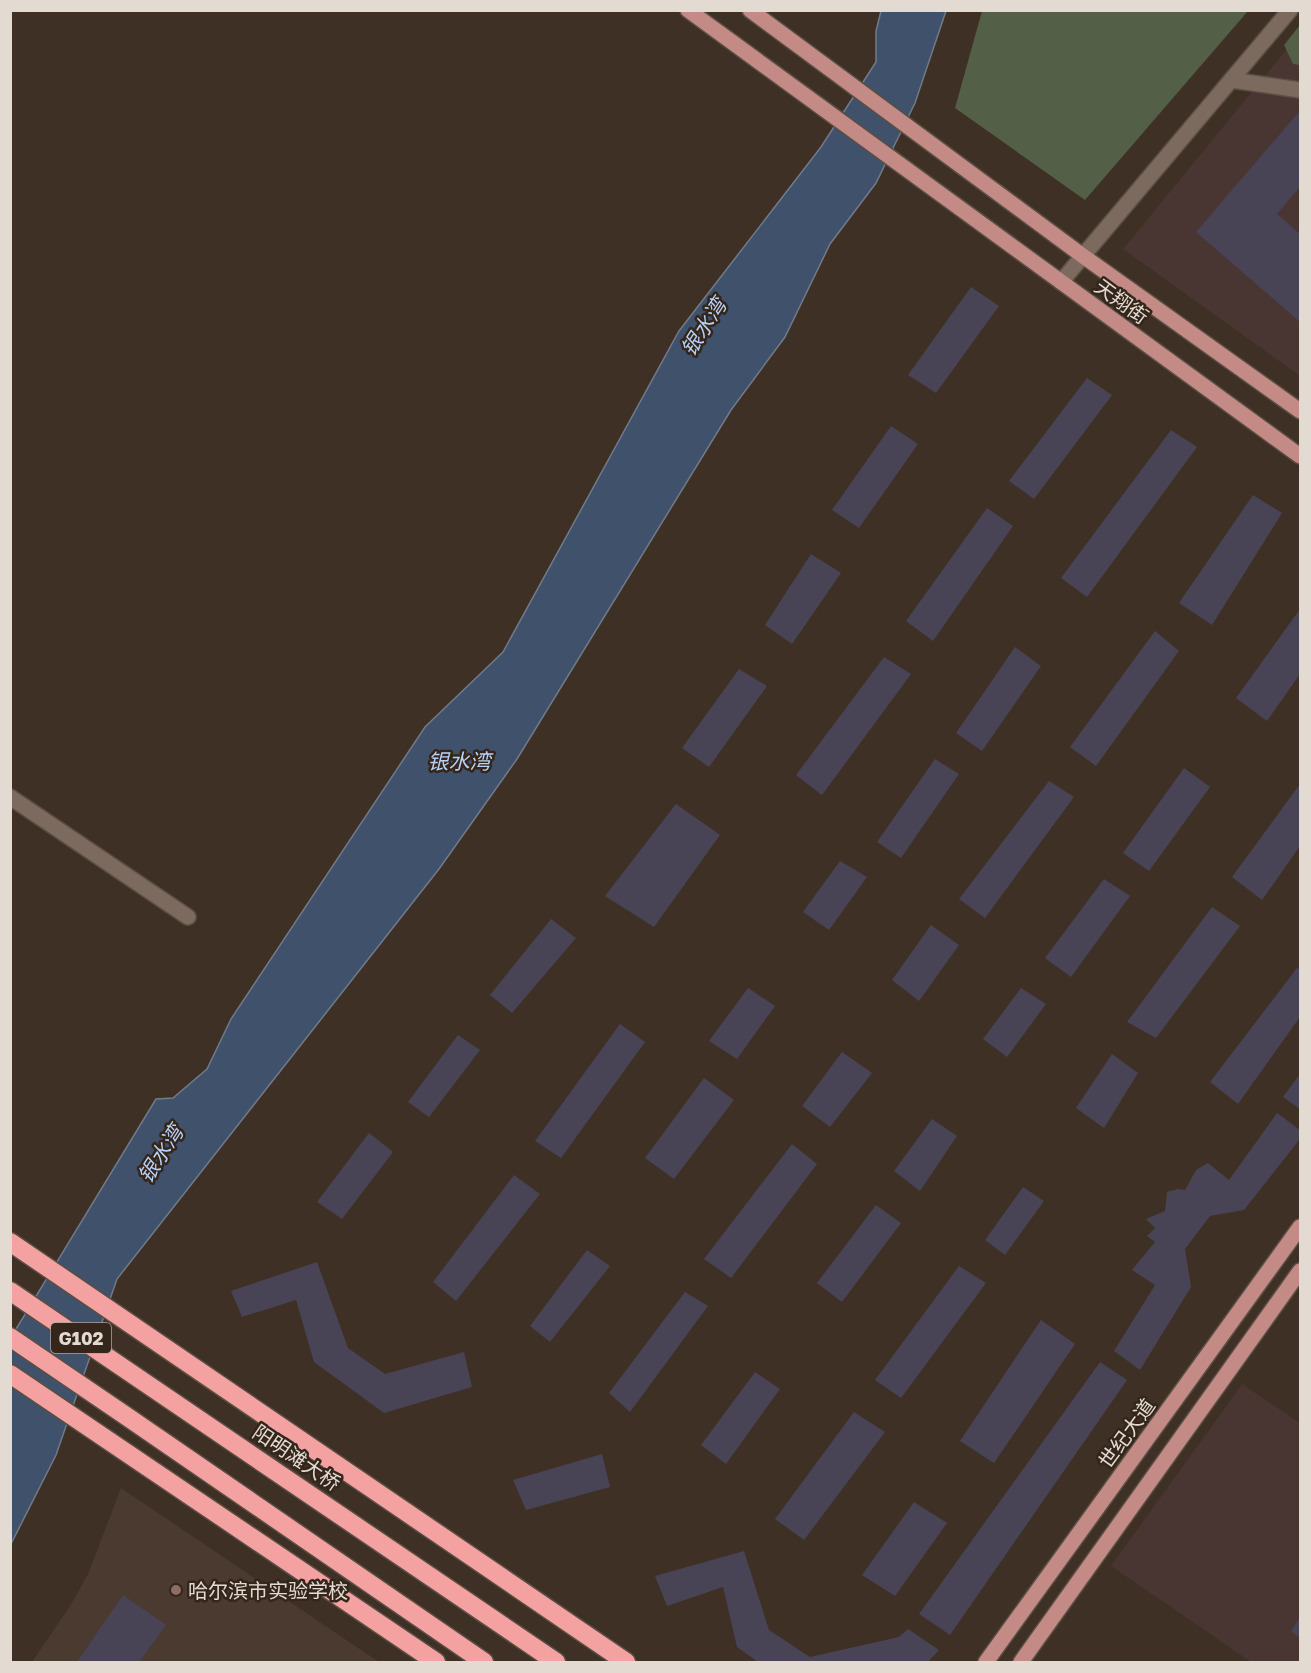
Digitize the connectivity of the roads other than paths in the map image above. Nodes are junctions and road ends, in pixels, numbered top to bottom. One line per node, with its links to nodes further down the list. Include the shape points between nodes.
1 (688, 10): 7 (main road, 天翔街)
2 (750, 10): 6 (main road, 天翔街)
3 (1290, 10): 4 (street)
4 (1231, 80): 5 (street); 6 (street)
5 (1300, 90)
6 (1083, 256): 7 (street); 8 (main road, 天翔街)
7 (1061, 282): 9 (main road, 天翔街)
8 (1300, 411)
9 (1300, 456)
10 (10, 797): 11 (street)
11 (188, 917)
12 (1300, 1227): 25 (main road, 世纪大道)
13 (16, 1246): 24 (highway)
14 (1300, 1270): 26 (main road)
15 (10, 1291): 23 (highway, 阳明滩大桥 / G102)
16 (10, 1337): 22 (highway, G102)
17 (10, 1374): 19 (highway)
18 (10, 1388): 19 (highway)
19 (104, 1444): 20 (highway); 21 (highway)
20 (418, 1662)
21 (436, 1662)
22 (484, 1662)
23 (556, 1662)
24 (626, 1662)
25 (986, 1662)
26 (1021, 1662)

